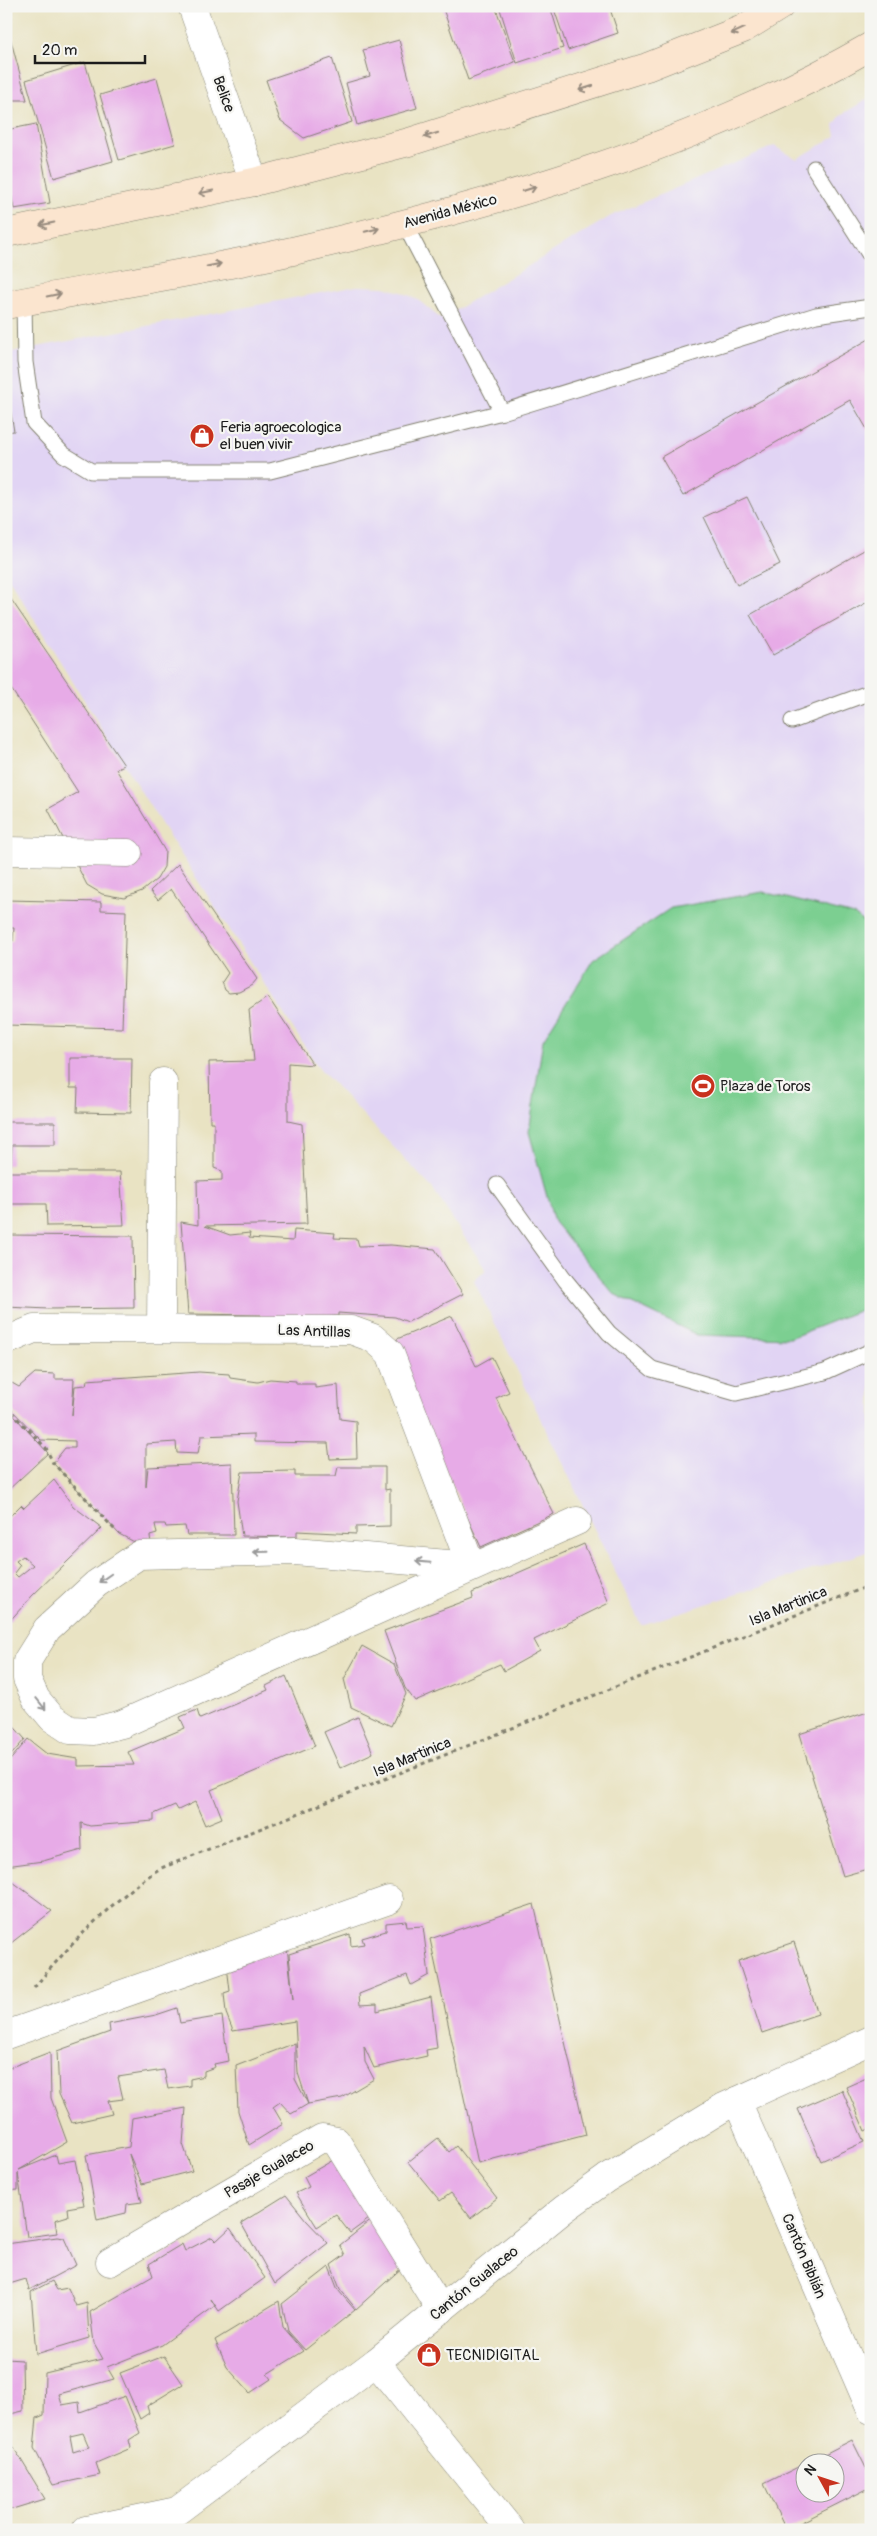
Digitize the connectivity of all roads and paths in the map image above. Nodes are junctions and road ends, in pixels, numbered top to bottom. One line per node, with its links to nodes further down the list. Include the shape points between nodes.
1 (192, 6): 5 (street, Belice)
2 (780, 6): 5 (main road, one-way to 5, via 743,29 647,67 409,142)
3 (871, 46): 6 (main road, Avenida México, one-way to 3, via 475,205 570,176 659,144 819,76)
4 (814, 168): 8 (lane)
5 (254, 182): 7 (main road, one-way to 7)
6 (404, 222): 9 (main road, Avenida México, one-way to 6, via 296,250); 11 (lane)
7 (6, 232)
8 (871, 257)
9 (15, 303): 11 (lane, via 34,423 63,454 91,471 270,471)
10 (871, 307): 11 (lane, via 816,315)
11 (502, 412)
12 (871, 692): 13 (lane)
13 (792, 721)
14 (6, 851): 15 (street)
15 (128, 853)
16 (163, 1082): 18 (street)
17 (497, 1184): 20 (lane, via 566,1281 609,1334 652,1369 736,1393 825,1372)
18 (161, 1329): 19 (street, Las Antillas, via 34,1329); 24 (street, Las Antillas, via 351,1330 373,1338 390,1353)
19 (6, 1341)
20 (871, 1352)
21 (6, 1407): 23 (path, via 46,1448 52,1463)
22 (577, 1521): 24 (street)
23 (139, 1555): 24 (street, one-way to 23, via 295,1552); 24 (street, one-way to 24, via 96,1584 47,1630 27,1661 27,1679 36,1699 52,1718 70,1730 94,1731 122,1724)
24 (471, 1566)
25 (871, 1585): 27 (path, Isla Martinica, via 159,1869 112,1906)
26 (389, 1900): 28 (street)
27 (30, 1993)
28 (6, 2035)
29 (871, 2040): 30 (street, Cantón Gualaceo)
30 (737, 2101): 32 (street, Cantón Gualaceo, via 594,2187); 34 (street, Cantón Biblián)
31 (110, 2262): 32 (street, Pasaje Gualaceo, via 322,2138 329,2138 336,2141)
32 (441, 2310): 33 (street, Cantón Gualaceo)
33 (376, 2362): 36 (street, Cantón Gualaceo); 38 (street)
34 (863, 2373): 35 (street, Cantón Biblián)
35 (871, 2410)
36 (180, 2520): 37 (street, Cantón Gualaceo)
37 (86, 2530)
38 (511, 2530)

